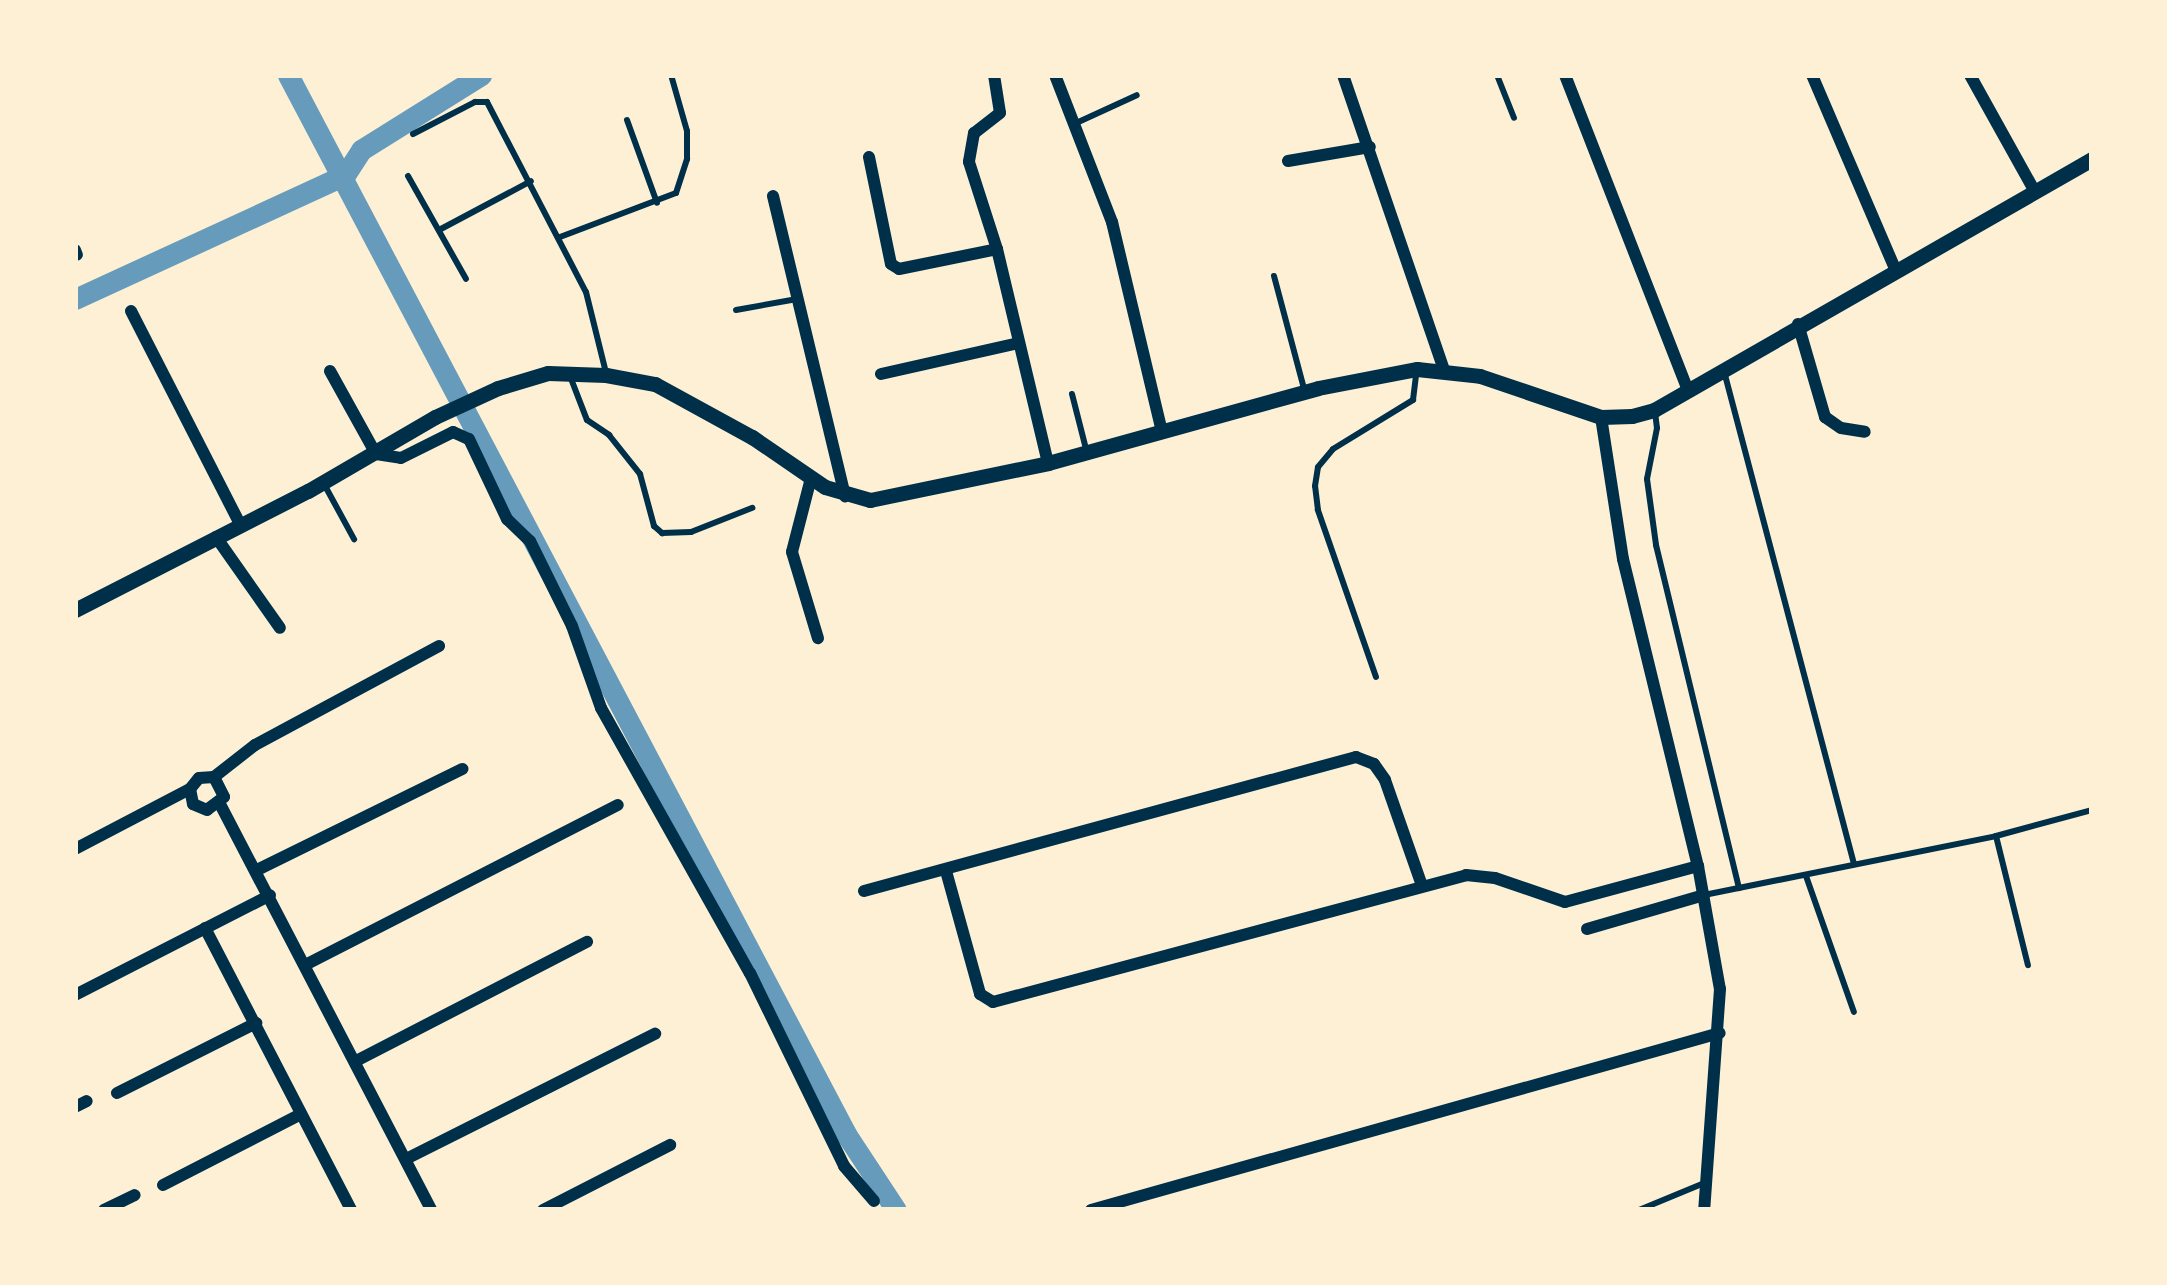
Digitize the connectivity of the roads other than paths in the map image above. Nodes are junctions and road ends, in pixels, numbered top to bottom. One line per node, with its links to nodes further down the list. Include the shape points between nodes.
1 (670, 75): 22 (lane, via 687,159 676,193)
2 (994, 75): 25 (street, via 1000,113 968,142)
3 (1054, 75): 12 (street)
4 (1343, 75): 14 (street)
5 (1497, 75): 10 (lane)
6 (1565, 75): 41 (street)
7 (1812, 75): 26 (street)
8 (1970, 75): 20 (street)
9 (1138, 95): 12 (lane)
10 (1514, 118)
11 (627, 120): 22 (lane)
12 (1074, 124): 46 (street, via 1112,222)
13 (412, 134): 19 (lane, via 488,102)
14 (1370, 147): 16 (street); 36 (street)
15 (869, 157): 25 (street, via 891,265)
16 (1288, 161)
17 (2091, 162): 20 (street)
18 (408, 176): 23 (lane)
19 (531, 181): 23 (lane); 24 (lane)
20 (2034, 190): 26 (street)
21 (773, 196): 29 (street)
22 (657, 203): 24 (lane)
23 (439, 230): 28 (lane)
24 (560, 237): 40 (lane, via 596,320)
25 (997, 249): 33 (street)
26 (1895, 269): 32 (street)
27 (1274, 277): 42 (lane)
28 (466, 279)
29 (797, 299): 30 (lane); 53 (street)
30 (736, 310)
31 (131, 311): 55 (street)
32 (1798, 324): 34 (street); 47 (street, via 1825,417)
33 (1019, 344): 39 (street); 50 (street)
34 (1723, 368): 41 (street); 71 (lane)
35 (1417, 369): 36 (street); 42 (street); 62 (lane, via 1413,400 1318,467 1318,510)
36 (1444, 370): 45 (street)
37 (330, 371): 49 (street)
38 (569, 372): 40 (street); 49 (street, via 498,388); 54 (lane, via 587,420 640,474 662,533 691,532)
39 (881, 374)
40 (606, 375): 51 (street, via 656,384 691,401)
41 (1688, 390): 44 (street)
42 (1304, 392): 46 (street)
43 (1072, 394): 48 (lane)
44 (1654, 410): 45 (street); 77 (lane, via 1647,479 1656,545)
45 (1600, 417): 72 (street, via 1623,559)
46 (1162, 432): 48 (street)
47 (1864, 432)
48 (1087, 452): 50 (street)
49 (376, 454): 52 (street); 99 (street, via 400,458 453,432 469,439 507,519 530,541 602,708 750,973 844,1166)
50 (1048, 463): 53 (street, via 910,495)
51 (811, 478): 53 (street); 60 (street, via 792,552)
52 (323, 483): 55 (street); 57 (lane)
53 (844, 496)
54 (752, 508)
55 (240, 524): 56 (street)
56 (216, 537): 58 (street); 59 (street)
57 (354, 539)
58 (75, 610)
59 (280, 628)
60 (818, 638)
61 (439, 646): 64 (street, via 255,746)
62 (1376, 677)
63 (462, 769): 73 (street)
64 (214, 777): 65 (street); 66 (street, via 224,789)
65 (190, 789): 66 (street, via 200,809); 70 (street)
66 (220, 804): 73 (street)
67 (618, 805): 84 (street)
68 (2092, 810): 69 (lane)
69 (1996, 836): 71 (lane); 85 (lane)
70 (75, 849)
71 (1854, 864): 75 (lane)
72 (1698, 866): 76 (street, via 1565,902 1483,875); 80 (street)
73 (257, 870): 79 (street)
74 (946, 872): 76 (street, via 1355,757 1380,770); 76 (street, via 980,994 993,1002); 78 (street)
75 (1806, 876): 77 (lane); 87 (lane)
76 (1421, 883)
77 (1739, 888): 80 (lane)
78 (864, 891)
79 (270, 895): 81 (street); 84 (street)
80 (1704, 895): 82 (street); 89 (street)
81 (205, 928): 86 (street); 88 (street)
82 (1587, 929)
83 (587, 942): 91 (street)
84 (307, 964): 91 (street)
85 (2028, 965)
86 (75, 995)
87 (1854, 1012)
88 (256, 1023): 92 (street); 93 (street)
89 (1720, 1033): 96 (street); 104 (street)
90 (655, 1034): 95 (street)
91 (356, 1060): 95 (street)
92 (117, 1093)
93 (301, 1114): 97 (street); 100 (street)
94 (670, 1145): 103 (street)
95 (406, 1160): 102 (street)
96 (1707, 1182): 105 (lane); 106 (street)
97 (163, 1185)
98 (135, 1195): 101 (street)
99 (874, 1201)
100 (348, 1209)
101 (104, 1210)
102 (431, 1210)
103 (543, 1210)
104 (1091, 1210)
105 (1639, 1210)
106 (1704, 1210)

